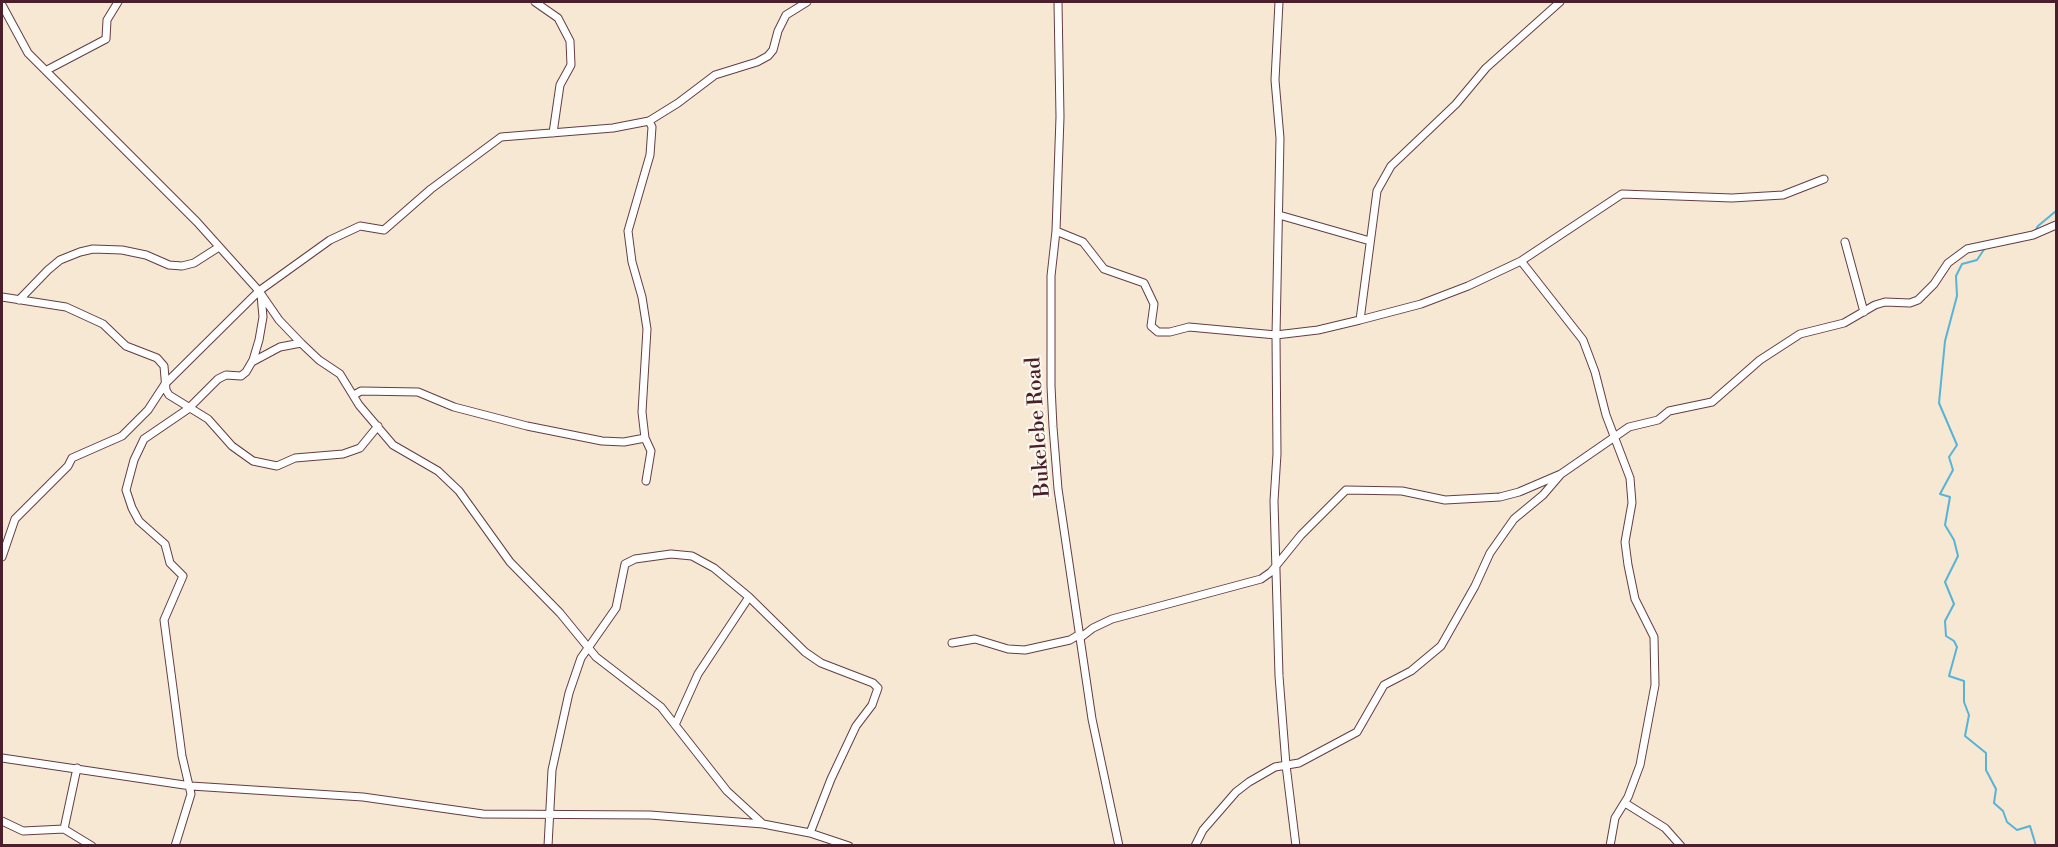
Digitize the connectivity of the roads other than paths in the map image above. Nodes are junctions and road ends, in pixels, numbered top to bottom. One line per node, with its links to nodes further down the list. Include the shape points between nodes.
1 (118, 2): 8 (street, via 107,20 106,39)
2 (535, 2): 10 (street, via 558,18 570,41 571,65 560,85)
3 (807, 2): 9 (street, via 786,15 768,56 715,75)
4 (1058, 2): 14 (street, Bukelebe Road, via 1060,117)
5 (1279, 2): 12 (street, via 1275,80 1280,138)
6 (1560, 2): 15 (street, via 1486,68 1456,105 1391,166 1377,191)
7 (2, 5): 8 (street, via 28,53)
8 (47, 70): 17 (street)
9 (649, 121): 10 (street); 32 (street, via 650,156 628,231 647,329 642,404)
10 (553, 133): 19 (street, via 512,134 495,140 390,226 380,231 360,226 346,231)
11 (1824, 178): 18 (street, via 1783,195 1732,198 1622,194)
12 (1279, 215): 15 (street); 24 (street)
13 (2056, 225): 22 (street, via 2033,235 1967,249 1948,263 1918,300 1885,302)
14 (1056, 231): 24 (street, via 1083,242 1104,269 1144,283 1154,304 1151,326 1158,332 1190,327); 38 (street, Bukelebe Road, via 1051,276 1051,386 1058,489)
15 (1370, 241): 23 (street)
16 (1845, 242): 22 (street)
17 (219, 247): 19 (street); 21 (street, via 182,266 122,250 80,252 60,260)
18 (1521, 261): 23 (street, via 1421,304); 31 (street, via 1583,340)
19 (260, 292): 25 (street); 26 (street, via 263,317); 27 (street)
20 (2, 297): 21 (street)
21 (19, 300): 27 (street, via 66,307 94,318 116,333 126,346 161,361)
22 (1864, 312): 31 (street, via 1844,323 1820,327 1788,340 1712,402 1669,411 1659,420 1629,427)
23 (1360, 320): 24 (street)
24 (1276, 335): 36 (street)
25 (301, 343): 26 (street, via 280,347); 28 (street, via 340,374)
26 (252, 362): 29 (street, via 241,375 219,379)
27 (165, 384): 29 (street, via 169,396); 35 (street, via 148,410 122,436 72,458 15,519)
28 (354, 395): 30 (street); 32 (street, via 361,391 418,392 527,426 602,441)
29 (188, 409): 30 (street, via 208,419 232,446 253,461 271,466 294,458 353,452); 45 (street, via 144,439 126,490 139,521 165,544 170,563 183,576 166,611 164,626 182,756)
30 (378, 426): 40 (street, via 400,451 438,471 459,491 500,549)
31 (1615, 435): 33 (street); 46 (street, via 1632,490 1625,542 1630,584 1656,650 1652,703 1640,765)
32 (645, 438): 34 (street, via 651,451)
33 (1562, 474): 36 (street, via 1500,497 1445,500 1402,491 1346,489); 43 (street, via 1514,519 1487,558 1441,646 1411,671 1384,685 1357,732 1299,763)
34 (646, 482)
35 (2, 557)
36 (1277, 565): 38 (street, via 1254,581 1112,620); 43 (street)
37 (749, 597): 40 (street, via 714,568 692,556 671,554 631,560 623,571 616,608); 41 (street, via 698,674); 51 (street, via 805,652 821,663 873,683 878,689 851,737)
38 (1080, 636): 39 (street, via 1025,650 975,639); 56 (street, Bukelebe Road)
39 (952, 643)
40 (587, 646): 41 (street, via 607,667 651,698); 47 (street, via 569,693 552,770)
41 (675, 725): 49 (street, via 727,791)
42 (2, 758): 44 (street)
43 (1286, 765): 57 (street, via 1241,787 1203,830); 58 (street)
44 (77, 768): 45 (street); 50 (street)
45 (191, 786): 47 (street, via 363,796 483,814); 53 (street)
46 (1625, 803): 59 (street, via 1615,818); 60 (street, via 1665,828)
47 (548, 816): 49 (street, via 650,815); 54 (street)
48 (2, 821): 50 (street, via 23,831)
49 (763, 824): 51 (street)
50 (64, 830): 52 (street)
51 (810, 833): 55 (street)
52 (92, 846)
53 (175, 846)
54 (548, 846)
55 (849, 846)
56 (1119, 846)
57 (1196, 846)
58 (1296, 846)
59 (1610, 846)
60 (1682, 846)

